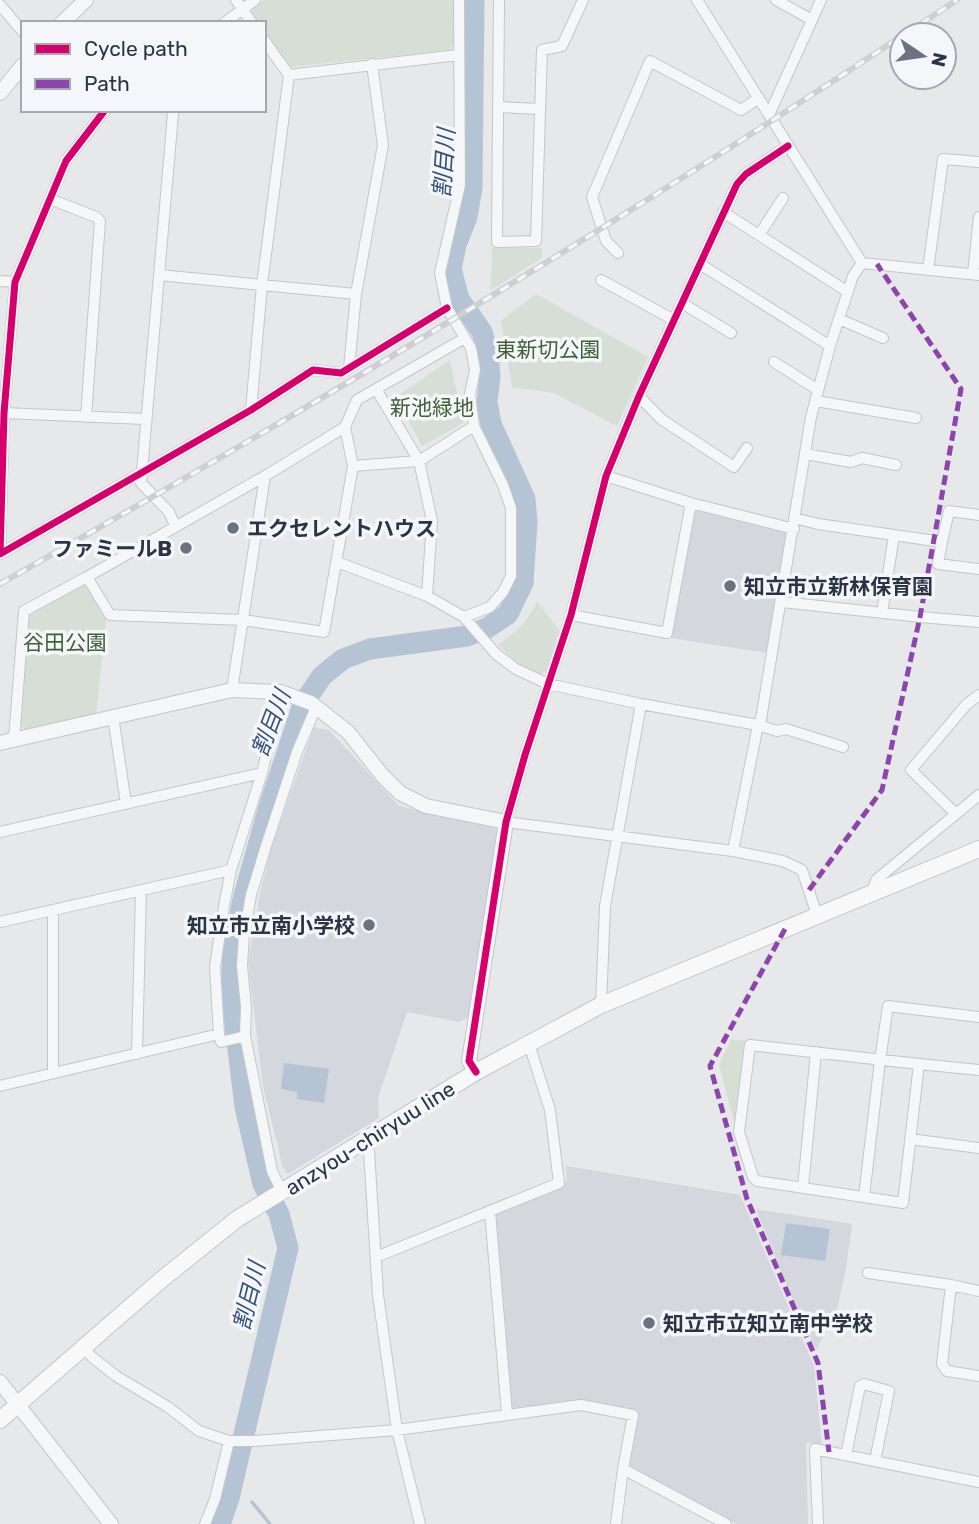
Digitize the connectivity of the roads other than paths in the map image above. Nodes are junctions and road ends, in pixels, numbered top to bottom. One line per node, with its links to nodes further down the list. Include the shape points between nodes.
1 (86, 0): 12 (street)
2 (255, 0): 9 (street)
3 (459, 0): 17 (street)
4 (499, 0): 23 (street)
5 (583, 0): 24 (street, via 562,46 542,50)
6 (697, 0): 22 (street)
7 (776, 0): 11 (street)
8 (821, 0): 11 (street)
9 (239, 4): 13 (street); 14 (street)
10 (0, 5): 15 (street)
11 (812, 20): 27 (street)
12 (64, 21)
13 (225, 21)
14 (251, 21)
15 (21, 30)
16 (266, 43): 20 (street)
17 (458, 55): 18 (street); 48 (street, via 460,186 440,273)
18 (372, 64): 20 (street); 46 (street, via 383,145)
19 (21, 67): 21 (street)
20 (289, 75): 44 (street)
21 (0, 93)
22 (759, 98): 27 (street); 35 (street, via 741,110 650,61 592,197 606,241)
23 (499, 107): 24 (street); 24 (street, via 496,242 536,241)
24 (539, 108)
25 (103, 112): 30 (street, via 66,161)
26 (172, 112): 39 (street)
27 (769, 115): 28 (street)
28 (788, 146): 32 (street, via 746,174); 36 (street)
29 (979, 162): 38 (street, via 943,159)
30 (50, 198): 43 (street); 62 (street, via 100,221)
31 (783, 198): 34 (street)
32 (723, 212): 34 (street); 37 (street)
33 (979, 217): 40 (street)
34 (759, 235): 45 (street)
35 (618, 253)
36 (862, 263): 38 (street); 45 (street)
37 (700, 264): 47 (street); 54 (street)
38 (928, 270): 40 (street)
39 (159, 275): 44 (street); 64 (street)
40 (976, 275)
41 (601, 280): 50 (street)
42 (0, 281): 43 (street)
43 (15, 282): 61 (street)
44 (262, 285): 46 (street); 60 (street)
45 (848, 292): 49 (street)
46 (356, 294): 56 (street)
47 (682, 303): 50 (street); 51 (street)
48 (447, 308): 52 (street); 56 (street)
49 (839, 319): 53 (street); 54 (street)
50 (674, 320): 59 (street)
51 (731, 333)
52 (465, 338): 57 (street); 65 (street, via 475,370 470,394)
53 (883, 338)
54 (830, 346): 58 (street)
55 (774, 362): 58 (street)
56 (349, 368): 60 (street, via 341,373 313,370)
57 (376, 389): 66 (street, via 357,400); 69 (street)
58 (817, 395): 63 (street); 68 (street)
59 (639, 396): 67 (street, via 661,419 734,467); 74 (street)
60 (251, 410): 72 (street)
61 (4, 414): 62 (street); 72 (street, via 0,554)
62 (86, 416): 64 (street)
63 (916, 418)
64 (145, 419): 72 (street)
65 (474, 426): 69 (street); 88 (street, via 511,508 511,576 490,607)
66 (345, 427): 71 (street); 73 (street)
67 (747, 448)
68 (805, 453): 70 (street); 77 (street)
69 (419, 461): 71 (street); 84 (street, via 432,522)
70 (895, 465)
71 (353, 467): 81 (street)
72 (142, 472): 78 (street, via 141,483)
73 (265, 475): 78 (street); 89 (street)
74 (606, 476): 75 (street); 87 (street)
75 (691, 503): 77 (street); 87 (street, via 667,633)
76 (979, 515): 80 (street, via 948,511)
77 (794, 523): 79 (street); 85 (street)
78 (176, 525): 83 (street)
79 (894, 535): 80 (street); 86 (street)
80 (942, 542): 82 (street, via 938,564)
81 (337, 562): 84 (street); 89 (street, via 324,632)
82 (979, 569)
83 (87, 577): 89 (street, via 110,615); 99 (street, via 24,611)
84 (427, 596): 88 (street)
85 (782, 602): 86 (street); 98 (street)
86 (882, 613): 90 (street)
87 (571, 615): 91 (street)
88 (467, 620): 91 (street, via 516,669)
89 (243, 621): 92 (street)
90 (979, 621)
91 (548, 684): 95 (street); 105 (street)
92 (232, 690): 93 (street); 97 (street)
93 (288, 694): 96 (street); 101 (street)
94 (979, 695): 104 (street, via 911,770)
95 (641, 704): 98 (street); 107 (street)
96 (313, 705): 105 (street, via 348,732 400,793 426,806); 118 (street, via 251,895 242,966)
97 (113, 716): 99 (street); 103 (street)
98 (758, 725): 100 (street); 109 (street)
99 (7, 741)
100 (844, 747)
101 (262, 773): 103 (street); 110 (street)
102 (979, 795): 104 (street)
103 (127, 804): 106 (street)
104 (956, 814): 112 (street, via 876,880)
105 (506, 822): 107 (street); 127 (street, via 469,1061)
106 (0, 832)
107 (619, 836): 109 (street); 116 (street, via 605,906)
108 (979, 849): 112 (main road, anzyou-chiryuu line)
109 (733, 851): 114 (street, via 802,870)
110 (231, 870): 111 (street); 119 (street, via 215,967)
111 (141, 890): 113 (street); 122 (street)
112 (872, 892): 114 (main road, anzyou-chiryuu line)
113 (53, 912): 115 (street); 126 (street)
114 (817, 915): 116 (main road, anzyou-chiryuu line)
115 (0, 922)
116 (601, 1005): 120 (main road, anzyou-chiryuu line)
117 (979, 1017): 123 (street, via 888,1006)
118 (245, 1036): 119 (street); 133 (street, via 272,1171)
119 (220, 1038): 122 (street)
120 (529, 1044): 127 (main road, anzyou-chiryuu line); 135 (street, via 550,1110 559,1184)
121 (816, 1052): 123 (street); 132 (street); 132 (street, via 750,1045 739,1132 757,1181)
122 (137, 1054): 126 (street)
123 (880, 1060): 124 (street); 134 (street)
124 (919, 1064): 125 (street); 129 (street)
125 (979, 1070)
126 (52, 1072): 128 (street)
127 (476, 1072): 130 (main road, anzyou-chiryuu line)
128 (0, 1086)
129 (910, 1139): 131 (street); 134 (street, via 903,1203)
130 (365, 1140): 133 (main road, anzyou-chiryuu line); 136 (street)
131 (979, 1148)
132 (803, 1187): 134 (street)
133 (282, 1192): 140 (main road, anzyou-chiryuu line, via 237,1219)
134 (864, 1197)
135 (489, 1211): 136 (street); 144 (street)
136 (376, 1257): 146 (street)
137 (868, 1273): 138 (street)
138 (951, 1286): 139 (street); 141 (street, via 942,1364 947,1371)
139 (979, 1291)
140 (83, 1347): 143 (main road, anzyou-chiryuu line); 147 (street, via 116,1376 199,1430)
141 (979, 1376)
142 (0, 1382): 143 (street)
143 (18, 1405): 145 (main road, anzyou-chiryuu line); 152 (street)
144 (508, 1414): 146 (street); 150 (street, via 581,1405 633,1415)
145 (0, 1420)
146 (397, 1430): 147 (street); 154 (street)
147 (229, 1441): 153 (street)
148 (846, 1455): 149 (street); 149 (street, via 864,1384 889,1391); 157 (street, via 815,1449)
149 (875, 1461): 151 (street)
150 (623, 1469): 155 (street); 156 (street)
151 (979, 1482)
152 (111, 1524)
153 (205, 1524)
154 (420, 1524)
155 (616, 1524)
156 (726, 1524)
157 (818, 1524)

